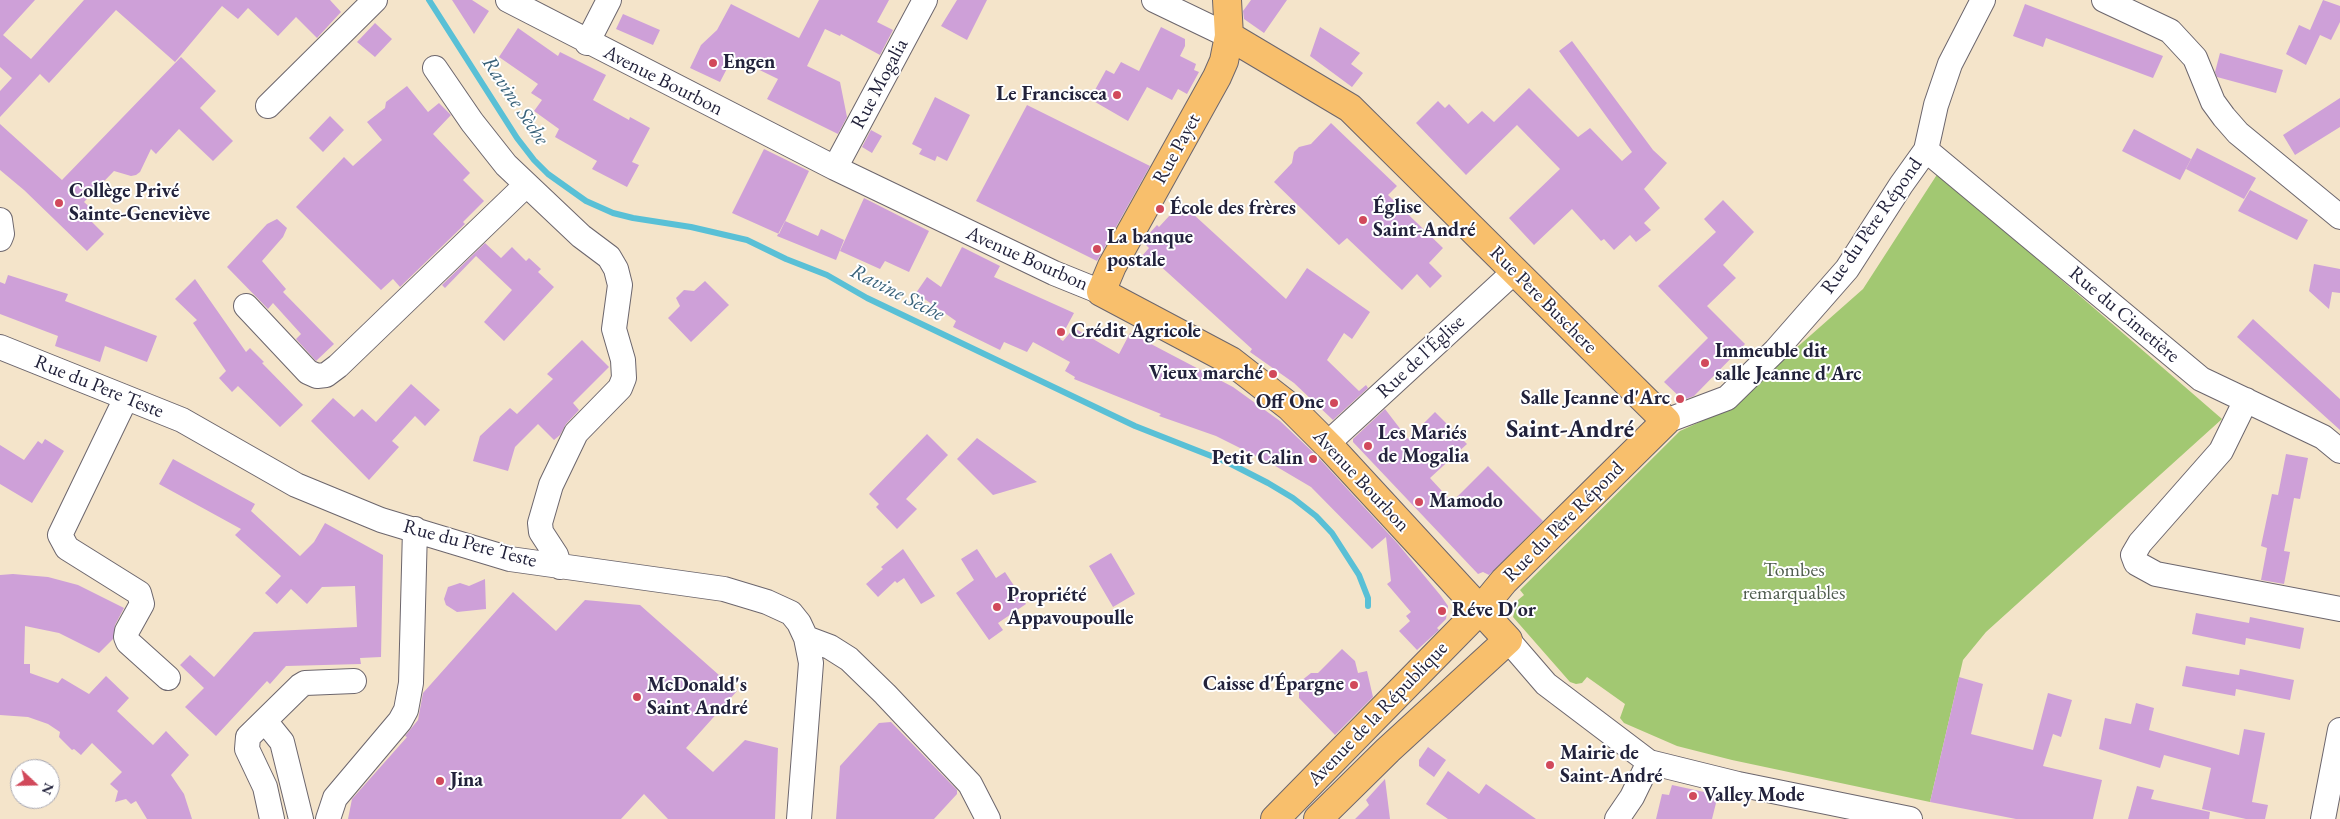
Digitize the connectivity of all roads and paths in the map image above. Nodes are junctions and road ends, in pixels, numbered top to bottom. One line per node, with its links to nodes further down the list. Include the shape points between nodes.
1 (375, 0): 12 (street)
2 (508, 0): 10 (street, Avenue Bourbon)
3 (609, 0): 10 (street)
4 (925, 0): 14 (street, Rue Mogalia)
5 (1154, 0): 9 (street)
6 (1227, 0): 9 (main road, Rue Payet)
7 (1983, 0): 13 (street, Rue du Père Répond, via 1950,64)
8 (2104, 0): 16 (street, via 2170,31 2195,58 2213,102 2238,133)
9 (1229, 36): 19 (main road, Rue Pere Buschere, via 1350,108); 20 (main road, Rue Payet, via 1217,78 1112,266)
10 (587, 43): 14 (street, Avenue Bourbon)
11 (435, 68): 15 (street, via 472,122)
12 (268, 106)
13 (1926, 150): 24 (street, Rue du Cimetière, via 2201,379); 25 (street, Rue du Père Répond, via 1847,269 1776,350 1727,398)
14 (835, 168): 20 (street, Avenue Bourbon, via 1054,273)
15 (525, 186): 21 (street, via 326,375 308,372); 29 (street, via 609,257 620,284 614,329 624,360 624,378 620,388 576,433 551,485 540,523 541,532)
16 (2340, 217)
17 (0, 220): 18 (street)
18 (0, 239)
19 (1515, 271): 25 (main road, Rue Pere Buschere); 26 (street, Rue de l'Église)
20 (1101, 292): 26 (main road, Avenue Bourbon, via 1231,361 1290,407)
21 (246, 306)
22 (0, 347): 23 (street, Rue du Pere Teste)
23 (126, 398): 28 (street, Rue du Pere Teste, via 182,420 296,485); 34 (street, via 60,535 68,548 139,594 142,604 126,637)
24 (2246, 400): 27 (street, Rue du Cimetière, via 2323,437); 31 (street, via 2221,451 2140,543 2133,554 2136,563 2156,574)
25 (1666, 422): 30 (main road, Rue du Père Répond, via 1504,581)
26 (1328, 444): 30 (main road, Avenue Bourbon)
27 (2340, 450)
28 (415, 530): 29 (street, Rue du Pere Teste, via 510,559); 41 (street, via 411,683 406,710 400,722 335,798)
29 (560, 567): 32 (street, Rue du Pere Teste, via 724,589 791,613)
30 (1481, 609): 33 (main road, Avenue Bourbon); 44 (main road, Avenue de la République)
31 (2340, 609)
32 (806, 638): 42 (street, Rue du Pere Teste, via 811,663); 43 (street, via 849,659 886,694 970,784)
33 (1508, 640): 38 (street, via 1546,684); 45 (main road, Avenue de la République)
34 (168, 678)
35 (354, 681): 36 (street, via 300,686)
36 (265, 721): 39 (street, via 248,738 247,749 265,787); 40 (street, via 282,742)
37 (2340, 730): 48 (street)
38 (1649, 762): 46 (street); 47 (street, via 1738,784)
39 (272, 819)
40 (301, 819)
41 (328, 819)
42 (800, 819)
43 (988, 819)
44 (1275, 819)
45 (1318, 819)
46 (1617, 819)
47 (1910, 819)
48 (2323, 819)

